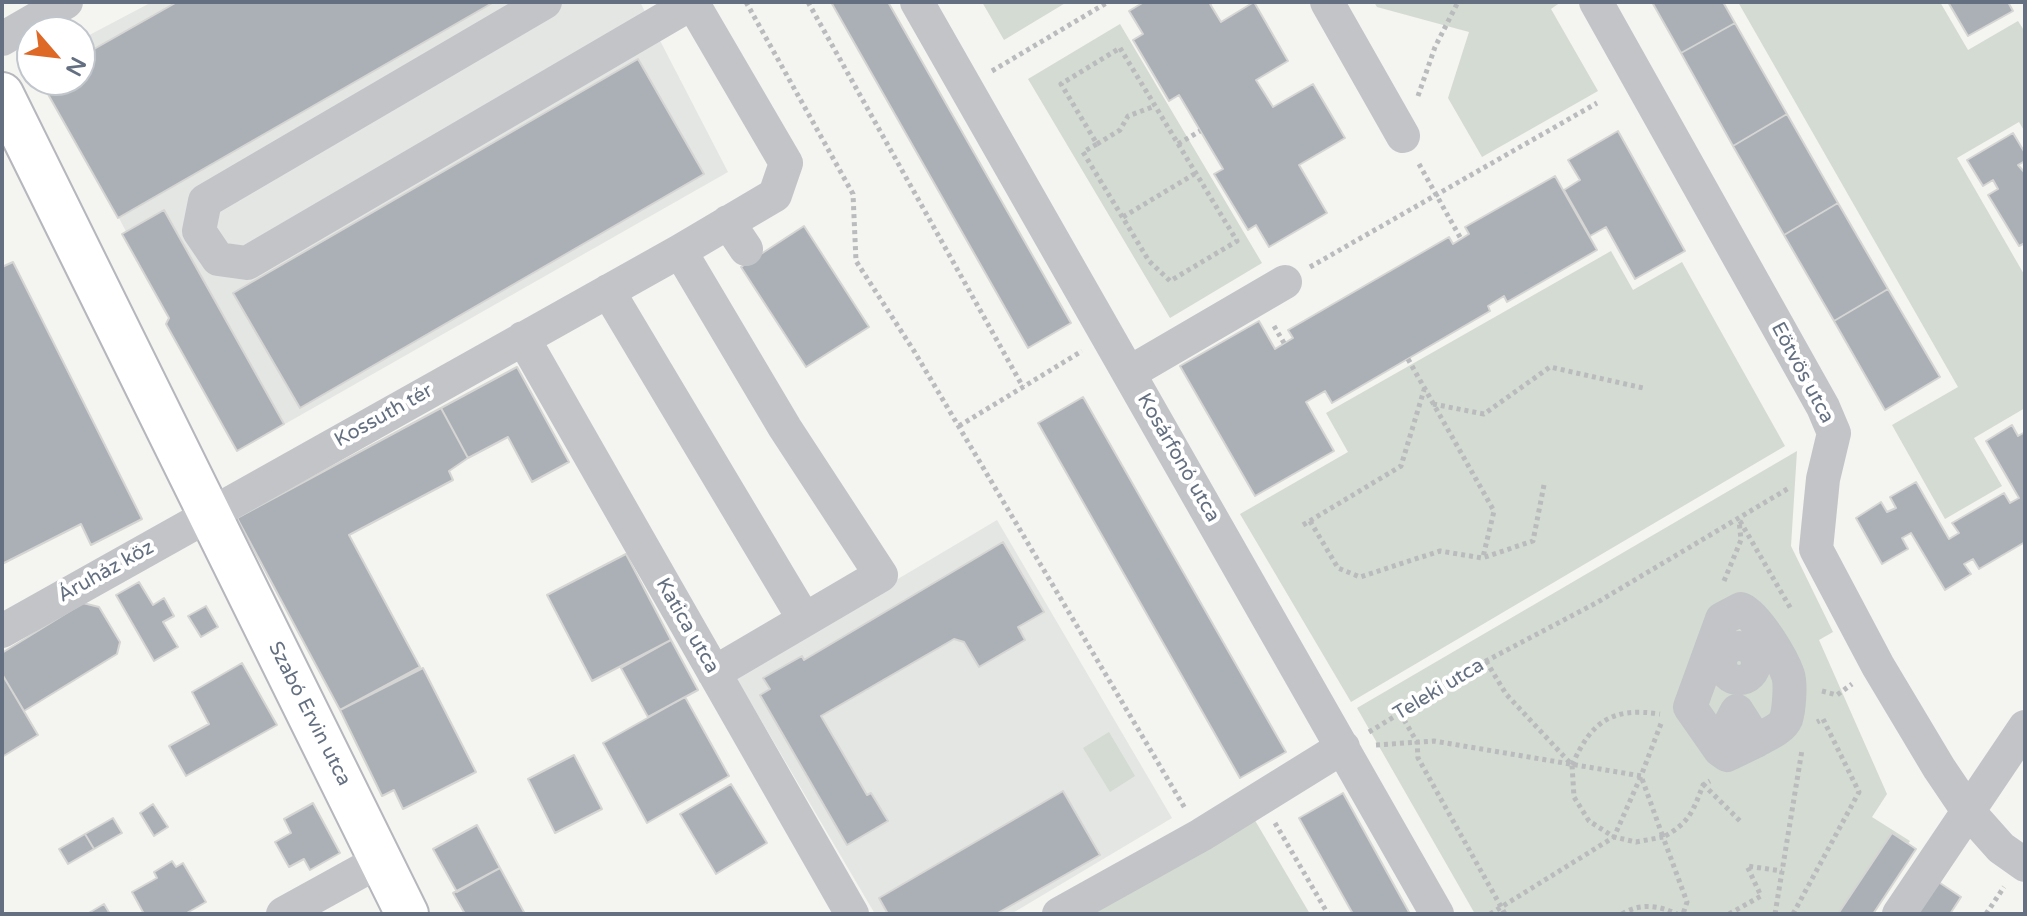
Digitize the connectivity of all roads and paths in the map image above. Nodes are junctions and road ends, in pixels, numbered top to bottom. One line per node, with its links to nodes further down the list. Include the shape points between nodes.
1 (66, 2): 11 (street)
2 (545, 2): 3 (street, via 205,201 199,231 218,259 247,263)
3 (692, 2): 24 (street, Kossuth tér, via 786,163 775,195 737,236)
4 (746, 2): 35 (path, via 853,194 856,261)
5 (808, 2): 31 (path)
6 (917, 2): 12 (street, Kosárfonó utca)
7 (1108, 2): 12 (path)
8 (1327, 2): 17 (street)
9 (1458, 2): 17 (path, via 1435,47)
10 (1596, 2): 36 (street, Eötvös utca, via 1823,407 1834,433)
11 (2, 39)
12 (966, 87): 27 (street, Kosárfonó utca)
13 (2, 94): 38 (main road)
14 (1597, 103): 21 (path)
15 (1155, 106): 18 (path, via 1128,116 1120,130); 18 (path, via 1120,48 1061,84); 19 (path)
16 (1200, 131): 19 (path)
17 (1403, 136): 21 (path)
18 (1097, 144): 22 (path, via 1083,152)
19 (1178, 144): 20 (path)
20 (1196, 173): 22 (path); 22 (path, via 1237,241 1170,281 1149,261)
21 (1436, 195): 23 (path); 25 (path)
22 (1123, 217)
23 (1461, 239)
24 (680, 251): 26 (street, Kossuth tér); 44 (street, via 785,428 881,575)
25 (1285, 282): 30 (street)
26 (608, 291): 28 (street, Kossuth tér); 44 (street)
27 (1107, 336): 30 (street, Kosárfonó utca); 31 (path)
28 (523, 338): 38 (street, Kossuth tér); 48 (street, Katica utca)
29 (1408, 359): 33 (path)
30 (1129, 373): 58 (street, Kosárfonó utca)
31 (1023, 387): 35 (path)
32 (1643, 388): 34 (path, via 1550,367 1484,414)
33 (1425, 389): 34 (path); 40 (path, via 1401,466)
34 (1433, 404): 42 (path, via 1494,511)
35 (959, 426): 67 (path)
36 (1823, 479): 39 (path, Teleki utca, via 1804,479); 47 (street, Eötvös utca, via 1816,549)
37 (1544, 485): 42 (path, via 1533,541)
38 (210, 514): 45 (street, Áruház köz); 70 (main road, Szabó Ervin utca)
39 (1739, 520): 43 (path, via 1741,540); 46 (path, Teleki utca)
40 (1310, 521): 41 (path); 42 (path, via 1338,568 1360,577 1440,551)
41 (1303, 525)
42 (1482, 558)
43 (1724, 582)
44 (804, 619): 48 (street)
45 (2, 631)
46 (1486, 661): 51 (path, Teleki utca); 59 (path, via 1506,694)
47 (1878, 666): 50 (path, via 1837,695); 65 (street, Eötvös utca)
48 (714, 673): 76 (street, Katica utca)
49 (1729, 678): 54 (street, via 1726,732); 54 (street, via 1694,690 1690,707); 55 (street); 55 (street, via 1722,619 1741,609 1759,625 1789,677 1787,717)
50 (1814, 689)
51 (1400, 713): 56 (path); 58 (path, Teleki utca)
52 (1814, 724): 86 (path, via 1823,719 1859,792)
53 (2025, 727): 65 (street)
54 (1714, 741): 55 (street, via 1727,755)
55 (1756, 741)
56 (1417, 742): 58 (path); 59 (path); 73 (path, via 1418,758)
57 (1803, 743): 72 (path)
58 (1343, 747): 64 (street); 79 (street, Kosárfonó utca)
59 (1572, 765): 61 (path); 61 (path, via 1584,739 1605,719 1634,710 1665,714); 68 (path, via 1574,797 1589,821)
60 (1704, 775): 63 (path)
61 (1641, 776): 68 (path); 69 (path)
62 (1717, 778): 63 (path)
63 (1703, 785): 66 (path); 69 (path, via 1694,811 1680,828)
64 (1261, 798): 67 (street); 78 (path)
65 (1968, 811): 71 (street, Eötvös utca, via 2001,848); 87 (street)
66 (1742, 823)
67 (1201, 835): 77 (street)
68 (1614, 837): 69 (path, via 1636,842); 73 (path)
69 (1663, 837): 83 (path, via 1687,902)
70 (381, 860): 74 (street); 75 (main road, Szabó Ervin utca)
71 (2025, 865)
72 (1782, 871): 84 (path, via 1747,866 1761,896); 85 (path)
73 (1500, 907): 80 (path); 81 (path)
74 (283, 914)
75 (407, 914)
76 (852, 914)
77 (1059, 914)
78 (1328, 914)
79 (1437, 914)
80 (1490, 914)
81 (1505, 914)
82 (1622, 914): 83 (path, via 1648,905)
83 (1680, 914)
84 (1729, 914)
85 (1775, 914)
86 (1793, 914)
87 (1899, 914)

